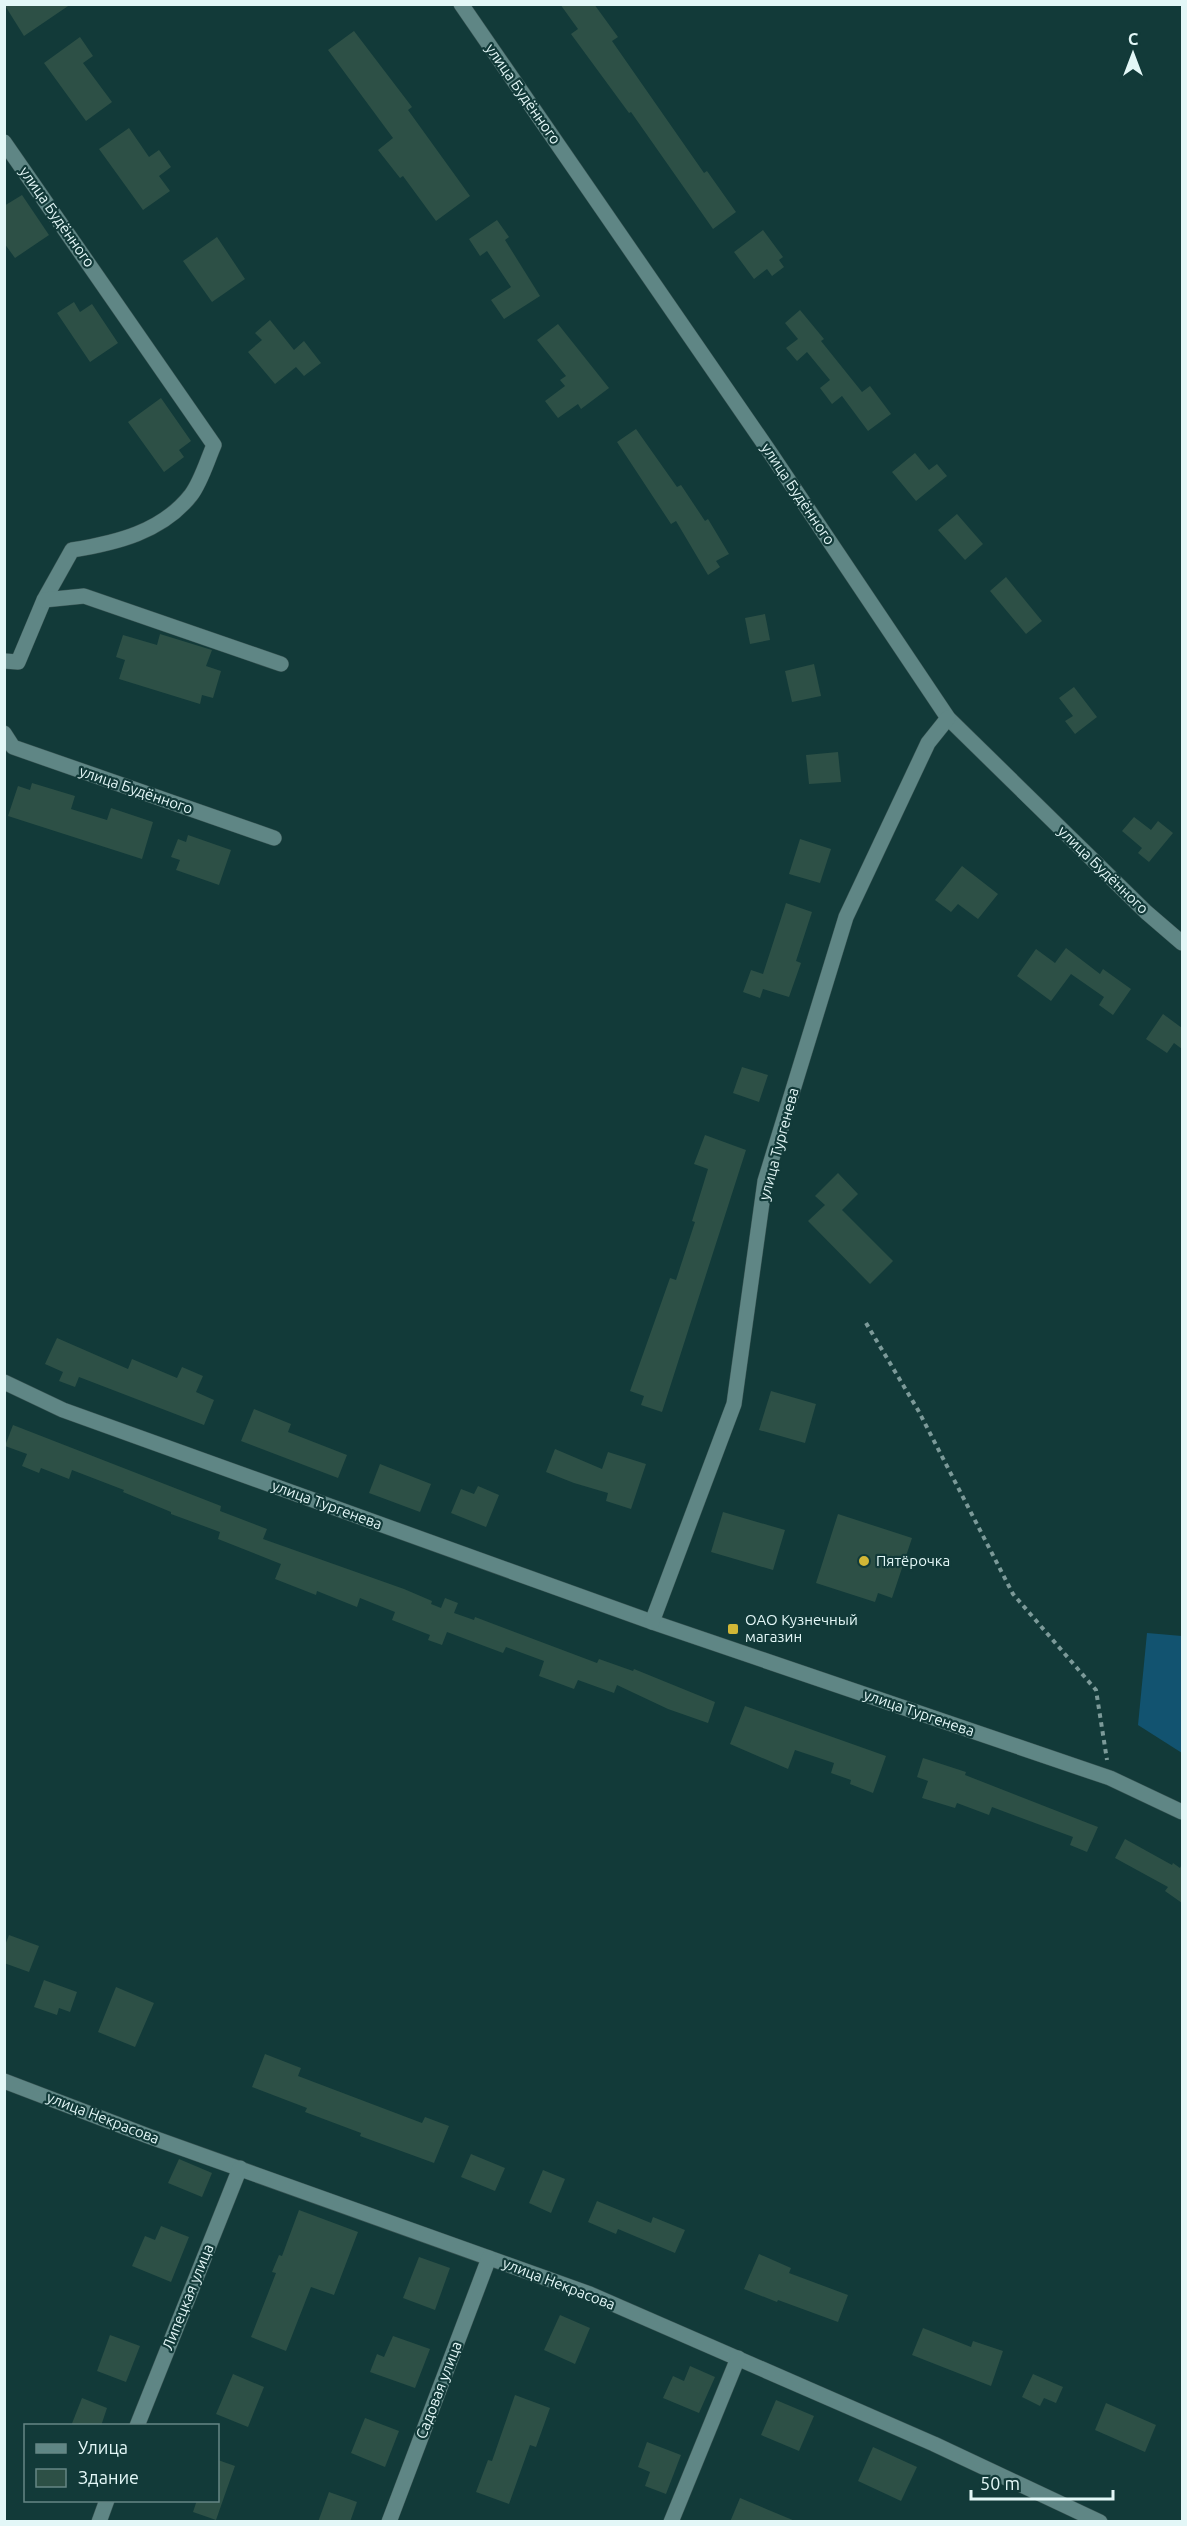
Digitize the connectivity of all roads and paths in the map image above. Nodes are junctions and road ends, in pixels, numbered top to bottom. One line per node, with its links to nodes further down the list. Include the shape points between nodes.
1 (461, 4): 6 (street, улица Будённого)
2 (4, 142): 3 (street, улица Будённого, via 214,445 192,494 160,524 111,544 72,550)
3 (44, 600): 4 (street, улица Будённого, via 18,662); 5 (street, via 84,596)
4 (4, 661)
5 (281, 664)
6 (948, 718): 9 (street, улица Будённого); 12 (street, улица Тургенева, via 928,743 846,917 765,1181 734,1404)
7 (4, 733): 8 (street, улица Будённого, via 13,747)
8 (274, 838)
9 (1182, 943)
10 (866, 1323): 13 (path, via 918,1410 1013,1594 1096,1690)
11 (4, 1382): 12 (street, улица Тургенева, via 63,1410)
12 (652, 1622): 13 (street, улица Тургенева)
13 (1110, 1778): 14 (street, улица Тургенева)
14 (1182, 1812)
15 (4, 2081): 16 (street, улица Некрасова)
16 (240, 2168): 17 (street, улица Некрасова); 19 (street, Липецкая улица)
17 (489, 2258): 18 (street, улица Некрасова, via 590,2294); 22 (street, Садовая улица)
18 (738, 2358): 23 (street); 24 (street, улица Некрасова)
19 (138, 2424)
20 (106, 2502): 21 (street)
21 (99, 2522)
22 (389, 2522)
23 (670, 2522)
24 (1100, 2522)

